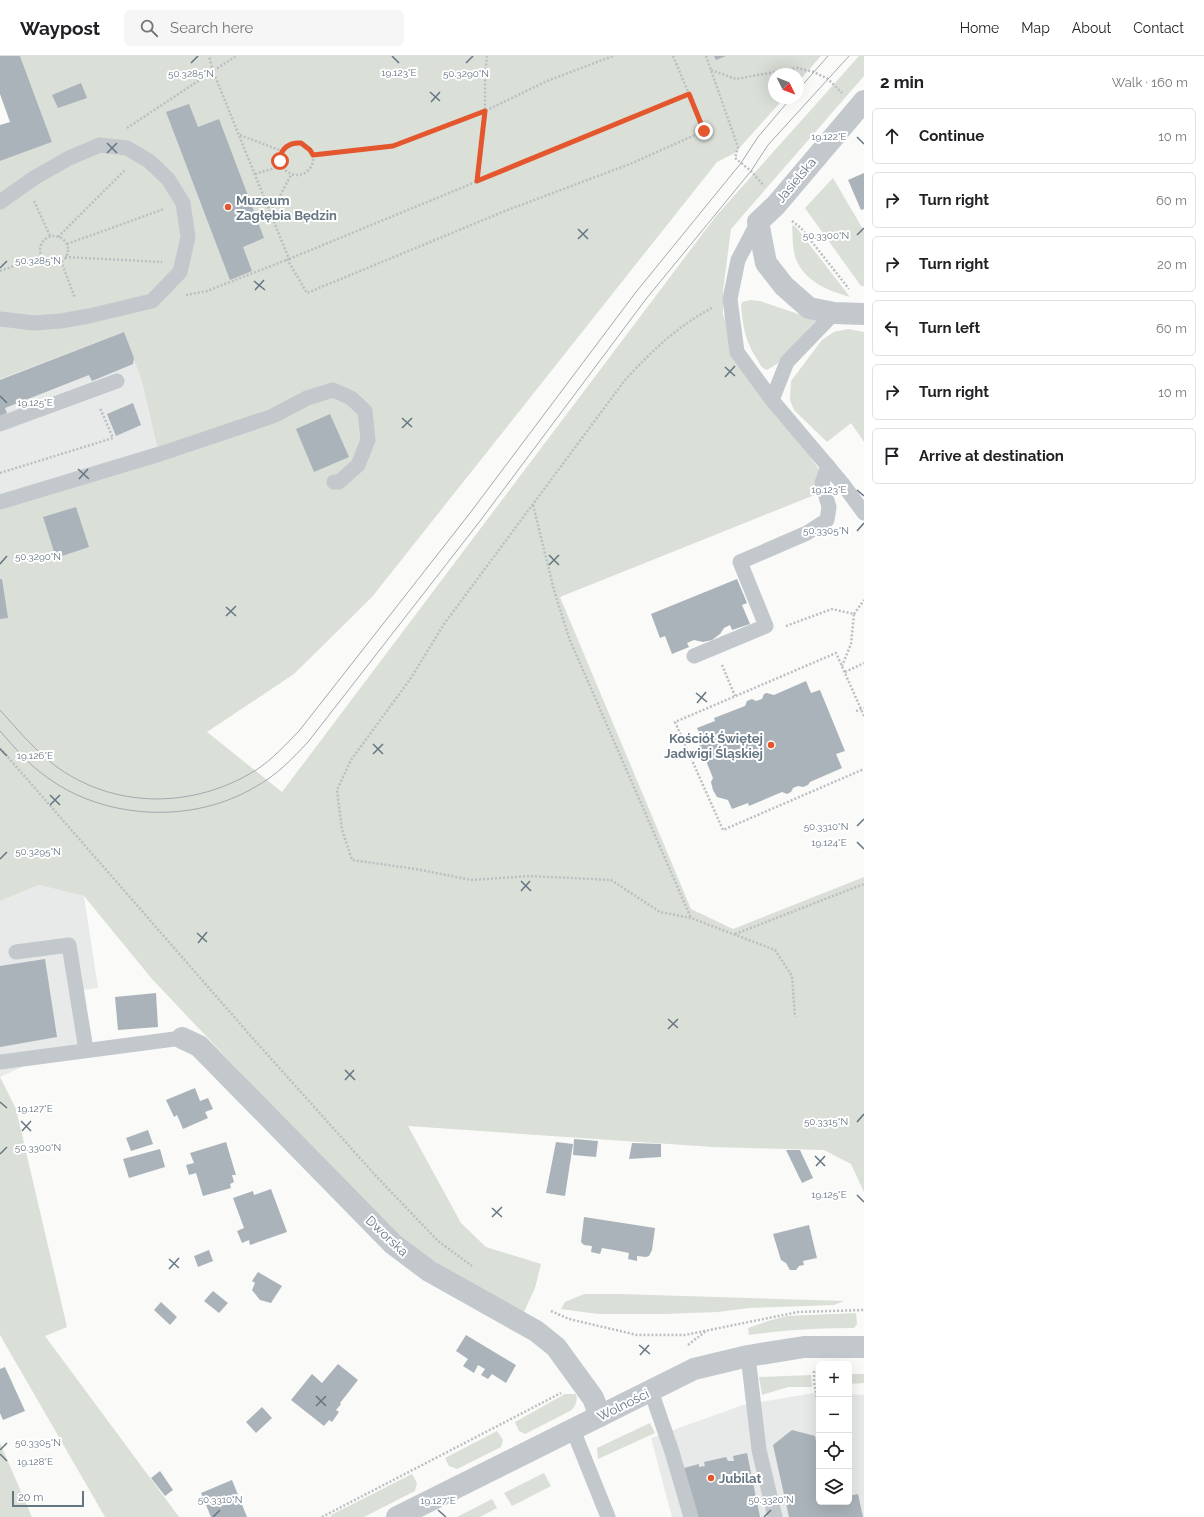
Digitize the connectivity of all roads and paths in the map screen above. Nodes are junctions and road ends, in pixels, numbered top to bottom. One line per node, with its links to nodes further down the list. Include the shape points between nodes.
1 (209, 56): 8 (path)
2 (236, 56): 8 (path)
3 (487, 56): 11 (path)
4 (613, 56): 11 (path, via 547,81)
5 (673, 56): 9 (path)
6 (706, 56): 7 (path)
7 (711, 70): 10 (path, via 736,79 797,68 828,79); 22 (path, via 738,147 735,158)
8 (213, 71): 12 (path); 13 (path)
9 (689, 94): 20 (path); 33 (path, via 704,131 630,164 484,220 307,293)
10 (856, 99): 27 (street, Jasielska, via 776,205)
11 (485, 111): 15 (path, via 393,146); 20 (path)
12 (239, 135): 14 (path); 18 (path)
13 (100, 145): 16 (lane, via 126,148); 21 (lane, via 69,158)
14 (282, 151): 15 (path, via 290,144 301,143); 17 (path)
15 (313, 155): 19 (path, via 312,165 306,173)
16 (139, 156): 24 (lane, via 168,179); 29 (path)
17 (281, 166): 18 (path); 19 (path)
18 (255, 174): 25 (path)
19 (291, 175): 25 (path)
20 (477, 181): 33 (path)
21 (27, 184): 23 (lane); 28 (path)
22 (768, 190)
23 (0, 202)
24 (183, 202): 30 (path); 35 (lane, via 188,237)
25 (271, 213): 33 (path)
26 (792, 220): 37 (path)
27 (758, 222): 38 (lane, via 738,260); 40 (street, via 766,264 784,286 809,308)
28 (50, 236): 29 (path); 31 (path, via 41,244)
29 (58, 237): 30 (path)
30 (67, 244): 32 (path)
31 (41, 256): 34 (path, via 53,264); 36 (path)
32 (65, 257): 34 (path); 35 (path)
33 (288, 259): 39 (path, via 207,291)
34 (61, 261): 42 (path)
35 (182, 263): 39 (lane, via 180,272)
36 (0, 271)
37 (850, 290)
38 (730, 298): 45 (lane, via 737,352); 52 (path, via 693,318 652,351 625,380)
39 (152, 301): 42 (lane)
40 (834, 313): 41 (street); 45 (lane, via 787,362)
41 (864, 314)
42 (82, 317): 43 (lane, via 34,323)
43 (0, 319)
44 (117, 380): 47 (lane)
45 (772, 400): 48 (lane)
46 (103, 414): 49 (path, via 113,438)
47 (0, 424)
48 (828, 466): 53 (lane); 56 (lane, via 822,483 828,507 827,520 807,533 740,562)
49 (0, 473)
50 (334, 482): 51 (lane, via 339,482 358,466 368,440 365,411 351,398 333,390 307,398 272,416 160,454)
51 (0, 502)
52 (532, 505): 69 (path, via 569,638); 69 (path, via 444,624 411,678 351,760 337,790 342,830 352,860 471,880 530,876 611,880 660,912)
53 (864, 513)
54 (864, 600): 55 (path)
55 (854, 614): 56 (path, via 832,609 772,631); 60 (path, via 851,644)
56 (766, 626): 57 (lane)
57 (714, 647): 58 (lane); 62 (path)
58 (694, 656)
59 (864, 663): 61 (path)
60 (842, 666): 61 (path); 62 (path, via 836,653)
61 (845, 672): 63 (path)
62 (736, 696): 67 (path, via 675,722 723,830)
63 (863, 708): 64 (path); 65 (path)
64 (856, 711)
65 (864, 716)
66 (0, 748): 76 (path, via 376,1176 438,1241)
67 (864, 770)
68 (864, 884): 70 (path)
69 (691, 918): 70 (path)
70 (735, 934): 72 (path, via 775,950 792,976)
71 (16, 952): 74 (lane, via 69,945)
72 (795, 1017)
73 (182, 1038): 74 (lane); 85 (street, Dworska, via 199,1046 393,1244 429,1271 536,1331 556,1347)
74 (86, 1050): 75 (lane)
75 (0, 1062)
76 (478, 1270)
77 (547, 1309): 79 (path, via 569,1319 637,1335 685,1335)
78 (864, 1310): 79 (path, via 798,1312)
79 (707, 1330): 81 (path)
80 (864, 1347): 82 (street, Wolności, via 804,1347)
81 (683, 1348)
82 (748, 1356): 86 (street, Wolności, via 694,1370); 94 (lane, via 758,1450)
83 (814, 1368): 84 (path); 87 (path)
84 (808, 1369)
85 (588, 1390): 88 (street, Dworska); 90 (path, via 563,1392)
86 (651, 1391): 88 (street, Wolności); 93 (lane)
87 (817, 1397)
88 (600, 1416): 89 (street, Wolności)
89 (573, 1430): 91 (street, Wolności); 92 (lane)
90 (322, 1517)
91 (397, 1517)
92 (608, 1517)
93 (691, 1517)
94 (775, 1517)

